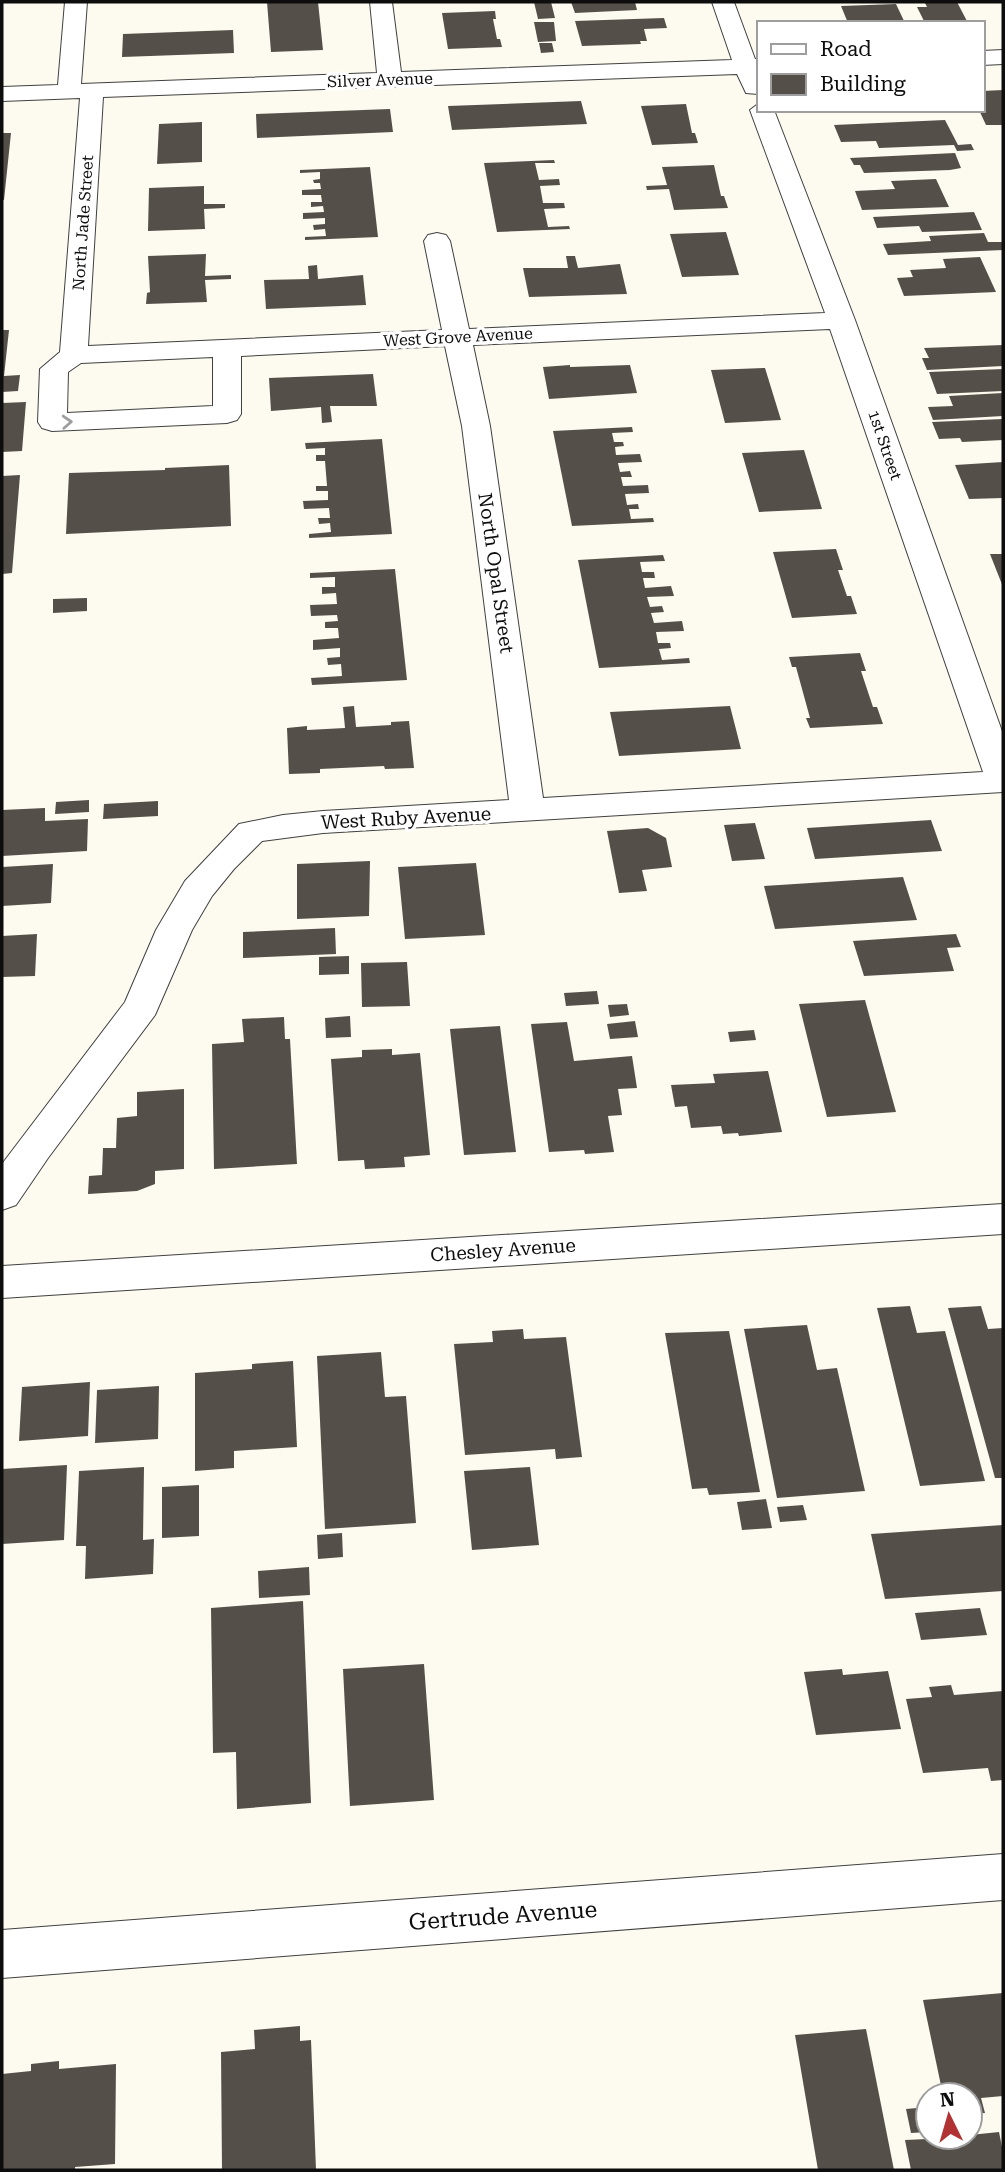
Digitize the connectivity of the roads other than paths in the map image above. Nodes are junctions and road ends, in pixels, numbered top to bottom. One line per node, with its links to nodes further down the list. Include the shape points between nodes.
1 (76, 2): 8 (street, North Jade Street)
2 (380, 2): 7 (street)
3 (723, 2): 6 (street)
4 (1003, 57): 5 (street)
5 (984, 58)
6 (752, 66): 7 (street, Silver Avenue); 10 (street)
7 (390, 80): 8 (street, Silver Avenue)
8 (81, 91): 9 (street, Silver Avenue); 16 (street, North Jade Street)
9 (2, 94)
10 (757, 94)
11 (763, 112): 13 (street, 1st Street)
12 (438, 241): 14 (street, North Opal Street)
13 (841, 320): 14 (street, West Grove Avenue); 17 (street, 1st Street)
14 (457, 337): 15 (street, West Grove Avenue); 18 (street, North Opal Street, via 476,426)
15 (227, 348): 16 (street, West Grove Avenue); 16 (street, one-way to 15, via 54,369 52,422 227,414)
16 (74, 355)
17 (1003, 781): 18 (street, West Ruby Avenue)
18 (527, 811): 19 (street, West Ruby Avenue, via 323,822 251,832 198,889 174,930 142,1006)
19 (2, 1195)
20 (1003, 1219): 21 (street, Chesley Avenue)
21 (2, 1282)
22 (1003, 1877): 23 (street, Gertrude Avenue)
23 (2, 1954)

